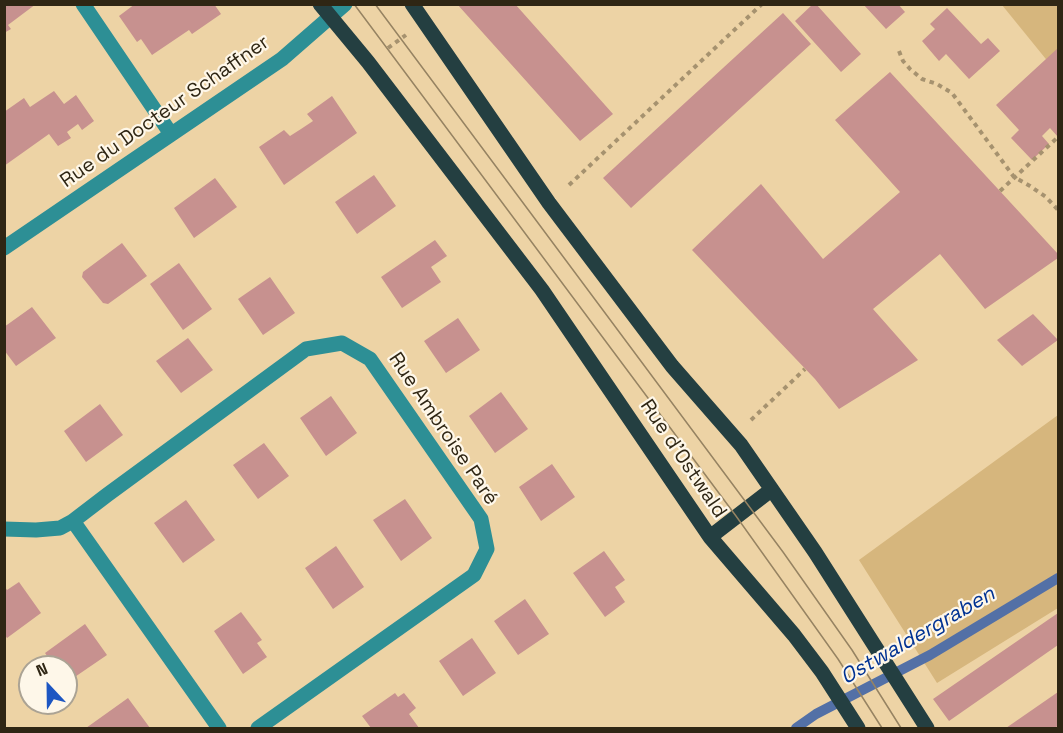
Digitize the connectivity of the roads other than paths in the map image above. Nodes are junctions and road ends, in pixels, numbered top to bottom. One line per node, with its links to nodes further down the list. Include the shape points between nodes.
1 (83, 4): 5 (street)
2 (345, 4): 4 (street, Rue du Docteur Schaffner)
3 (412, 4): 7 (main road, via 549,203 672,366 741,445)
4 (325, 11): 5 (street, Rue du Docteur Schaffner, via 282,59); 10 (main road, Rue d'Ostwald, via 542,290)
5 (171, 134): 6 (street, Rue du Docteur Schaffner)
6 (4, 248)
7 (771, 490): 10 (main road, Rue d'Ostwald); 14 (main road)
8 (73, 521): 9 (street, Rue Ambroise Paré, via 60,528); 12 (street); 13 (street, Rue Ambroise Paré, via 306,350 342,343 370,359 481,519 488,549 474,574)
9 (4, 529)
10 (710, 537): 11 (main road, via 794,635)
11 (856, 726)
12 (219, 729)
13 (258, 729)
14 (927, 729)

